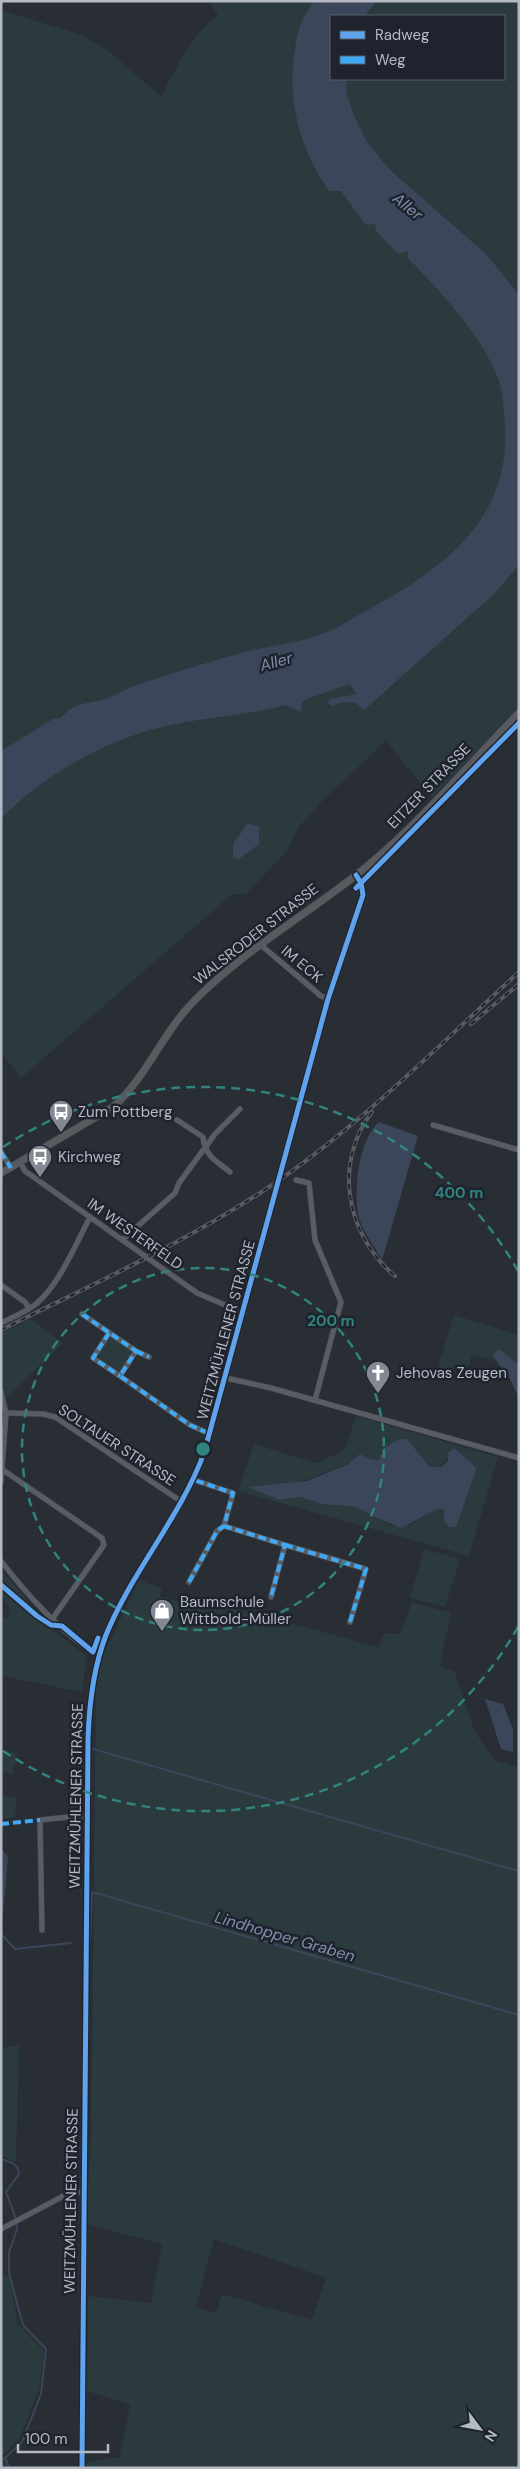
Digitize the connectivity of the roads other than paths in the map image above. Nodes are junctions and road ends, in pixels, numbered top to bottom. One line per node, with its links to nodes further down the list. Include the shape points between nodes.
1 (519, 713): 2 (street, EITZER STRASSE, via 397,839)
2 (356, 876): 3 (street, WALSRODER STRASSE); 4 (street, WEITZMÜHLENER STRASSE, via 363,895)
3 (262, 946): 4 (street, IM ECK); 11 (street, WALSRODER STRASSE, via 221,975 195,1000 176,1021 139,1079 120,1100)
4 (328, 999): 20 (street, WEITZMÜHLENER STRASSE)
5 (240, 1109): 8 (street)
6 (177, 1120): 8 (street, via 203,1137)
7 (433, 1125): 9 (street)
8 (204, 1148): 13 (street, via 210,1158); 17 (street, via 175,1193)
9 (519, 1150)
10 (1, 1152): 12 (street)
11 (20, 1162): 12 (street, WALSRODER STRASSE); 16 (street, IM WESTERFELD, via 25,1171)
12 (10, 1168): 14 (street, WALSRODER STRASSE)
13 (230, 1172)
14 (1, 1173)
15 (296, 1180): 29 (street, via 309,1184 315,1240 341,1302)
16 (90, 1217): 17 (street, IM WESTERFELD); 19 (street, via 50,1289)
17 (122, 1240): 20 (street, IM WESTERFELD, via 197,1293)
18 (1, 1285): 19 (street)
19 (29, 1308): 22 (street)
20 (244, 1313): 27 (street, WEITZMÜHLENER STRASSE)
21 (82, 1314): 23 (street)
22 (1, 1323)
23 (110, 1333): 24 (street); 26 (street, via 93,1358)
24 (136, 1351): 25 (street); 26 (street)
25 (149, 1357)
26 (120, 1376): 31 (street, via 190,1425)
27 (226, 1378): 29 (street); 31 (street, WEITZMÜHLENER STRASSE)
28 (1, 1392): 30 (street)
29 (314, 1400): 32 (street)
30 (6, 1413): 33 (street); 36 (street, SOLTAUER STRASSE, via 43,1414 55,1418)
31 (210, 1434): 34 (street, WEITZMÜHLENER STRASSE)
32 (519, 1458)
33 (4, 1470): 35 (street); 42 (street, via 102,1538 104,1545)
34 (194, 1480): 36 (street, WEITZMÜHLENER STRASSE); 37 (street, via 233,1492)
35 (1, 1482)
36 (182, 1502): 44 (street, WEITZMÜHLENER STRASSE, via 117,1612)
37 (224, 1526): 38 (street); 40 (street, via 217,1531)
38 (285, 1545): 41 (street); 43 (street, via 366,1569)
39 (1, 1561): 42 (street)
40 (189, 1582)
41 (271, 1597)
42 (53, 1618): 44 (street)
43 (350, 1622)
44 (99, 1655): 45 (street, WEITZMÜHLENER STRASSE, via 88,1726)
45 (88, 1815): 46 (street, via 40,1820); 47 (street, WEITZMÜHLENER STRASSE)
46 (42, 1930)
47 (84, 2192): 48 (street, via 71,2192); 49 (street, WEITZMÜHLENER STRASSE)
48 (1, 2229)
49 (82, 2468)

